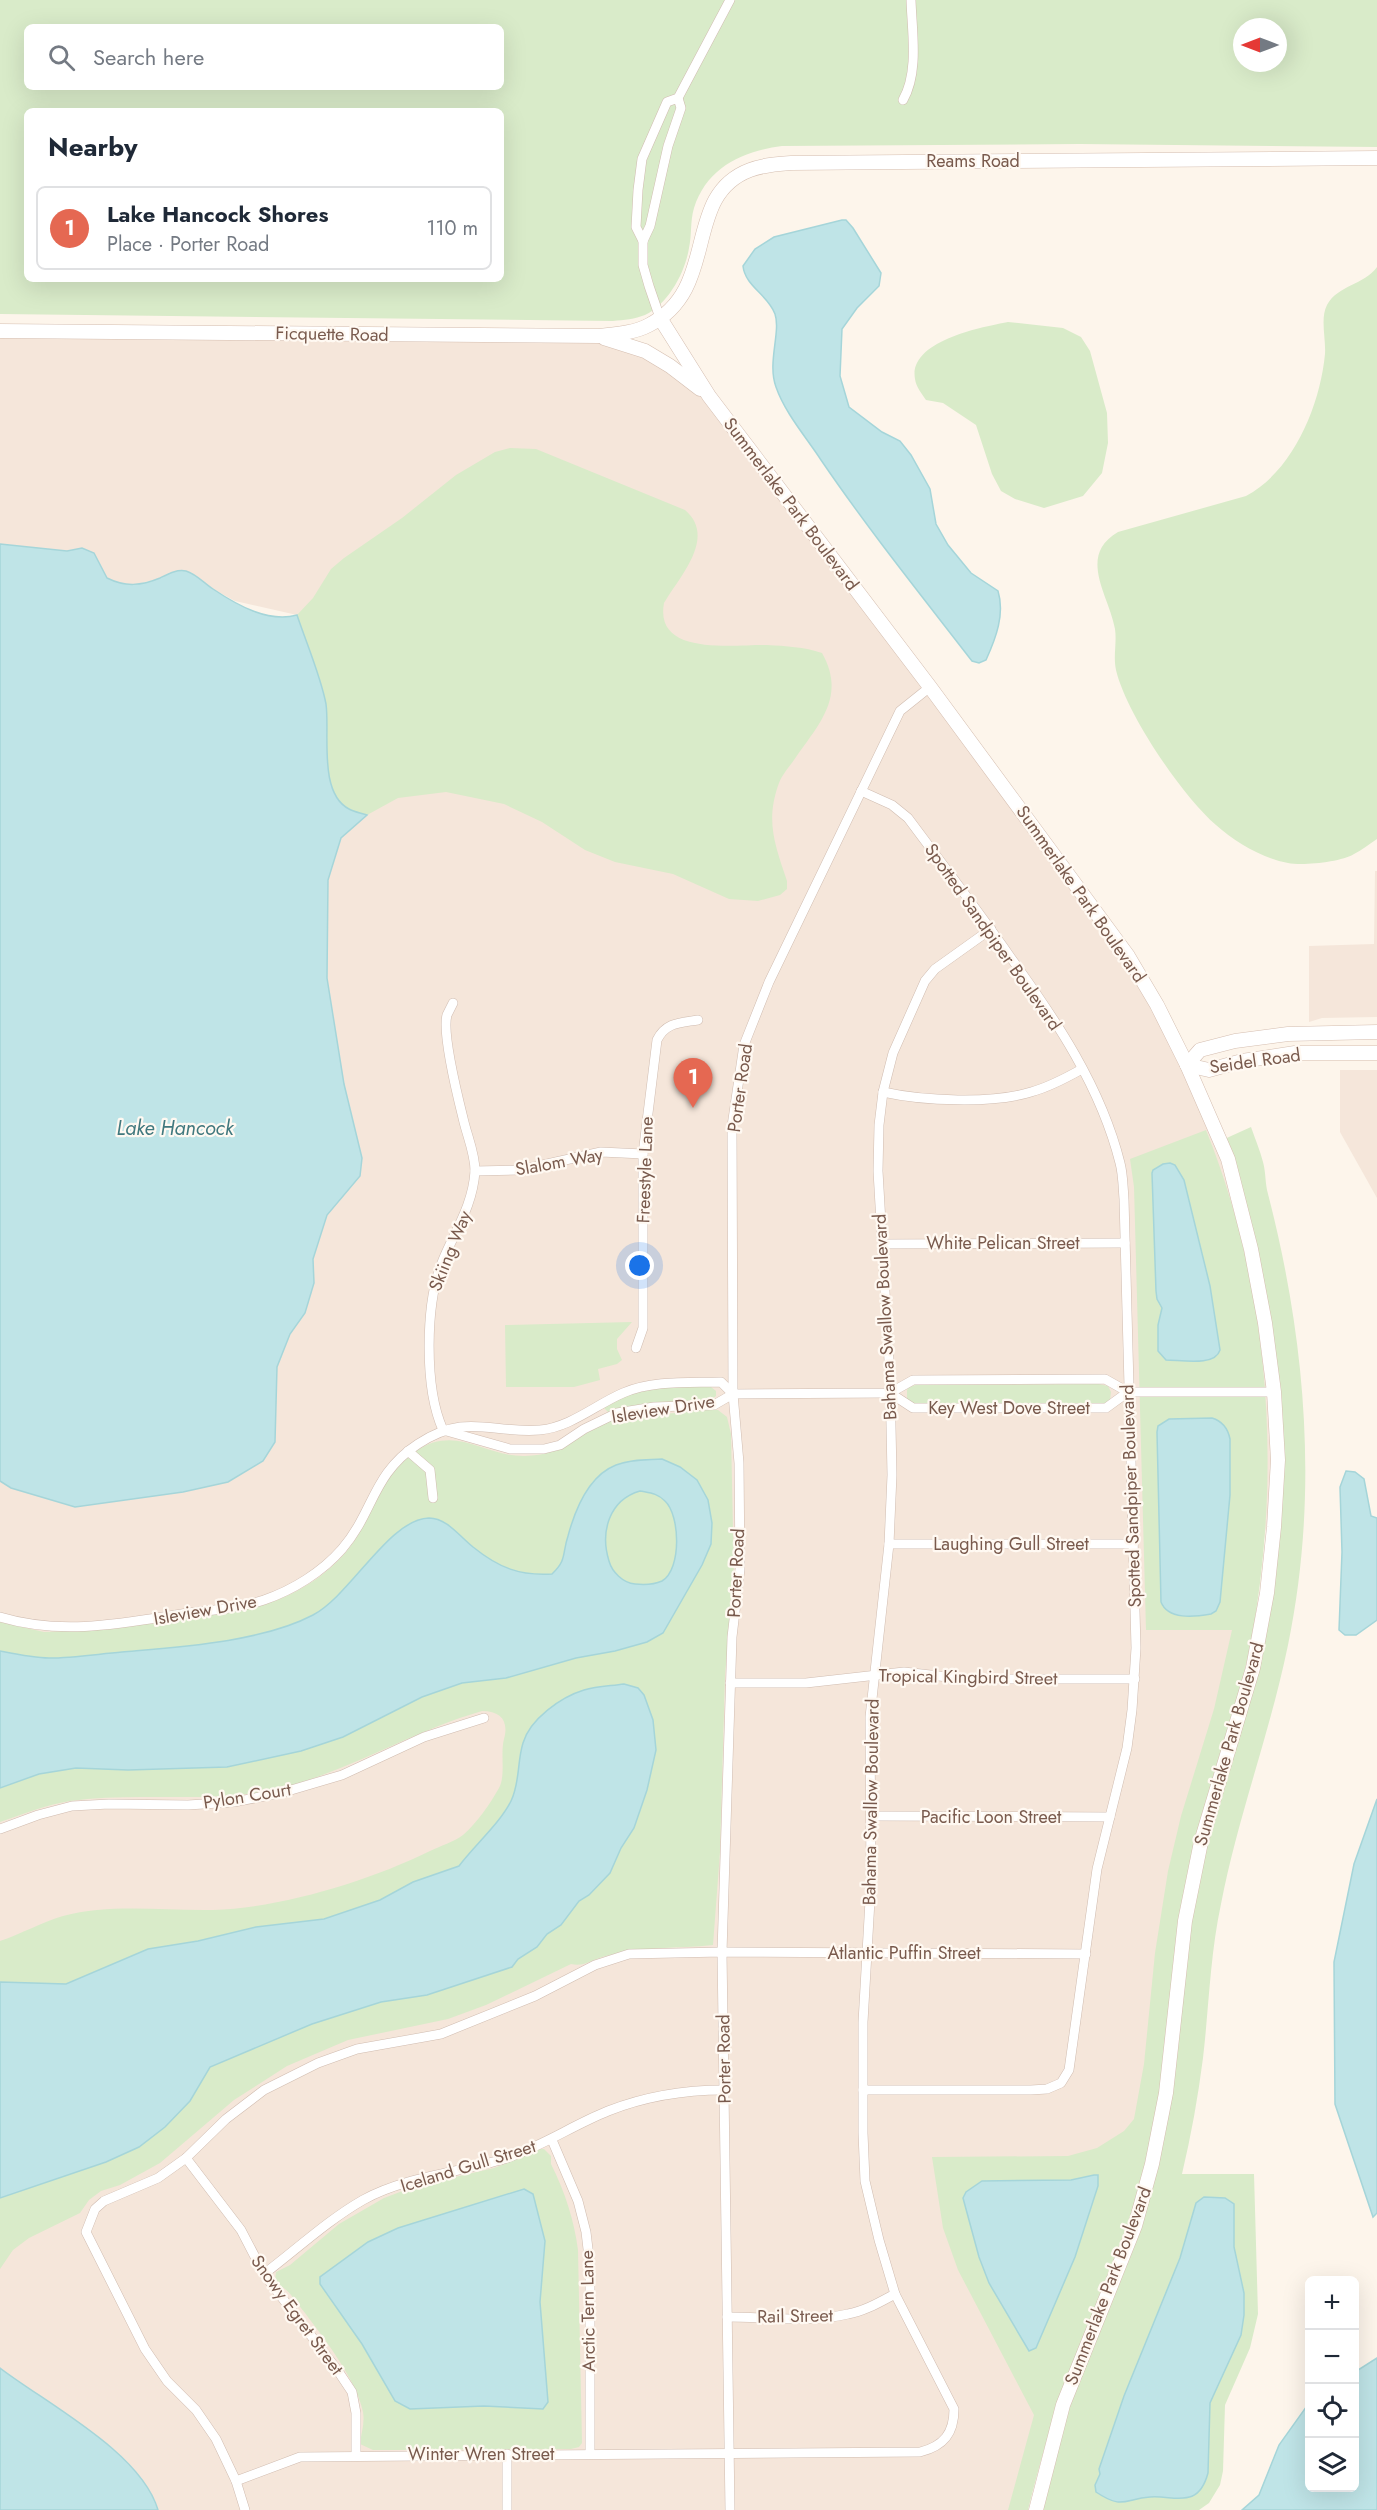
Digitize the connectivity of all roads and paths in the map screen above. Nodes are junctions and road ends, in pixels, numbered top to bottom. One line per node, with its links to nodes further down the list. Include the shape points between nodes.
1 (730, 0): 3 (street, Summerlake Park Boulevard)
2 (911, 0): 4 (street, via 912,70)
3 (678, 98): 5 (street, Summerlake Park Boulevard, via 667,102); 6 (street, Summerlake Park Boulevard, via 681,108)
4 (903, 100)
5 (650, 139): 6 (street); 8 (street, Summerlake Park Boulevard, via 642,159 638,189 636,227)
6 (668, 146): 8 (street, Summerlake Park Boulevard)
7 (1377, 158): 9 (main road, Reams Road, via 766,165 734,178 714,201 694,273 679,299)
8 (643, 241): 9 (street, Summerlake Park Boulevard, via 644,265)
9 (660, 318): 11 (main road, Ficquette Road, via 636,330); 12 (main road, Summerlake Park Boulevard)
10 (0, 331): 11 (main road, Ficquette Road)
11 (599, 336): 12 (main road, via 645,351)
12 (709, 396): 13 (main road, Summerlake Park Boulevard)
13 (930, 687): 14 (street, Porter Road, via 900,711); 20 (main road, Summerlake Park Boulevard, via 1128,956 1158,1005)
14 (861, 791): 15 (street, Spotted Sandpiper Boulevard, via 892,805 908,818); 31 (street, Porter Road, via 769,982 744,1045 732,1126)
15 (991, 929): 21 (street, Spotted Sandpiper Boulevard, via 1051,1013); 22 (street, Bahama Swallow Boulevard, via 935,969 925,981 893,1053)
16 (453, 1003): 24 (street, Skiing Way, via 446,1026)
17 (698, 1020): 23 (street, Freestyle Lane, via 667,1026 657,1040)
18 (1377, 1032): 20 (main road, Seidel Road, via 1296,1034 1235,1041 1200,1050)
19 (1377, 1053): 20 (main road, Seidel Road, via 1295,1053 1209,1070)
20 (1187, 1065): 29 (main road, Summerlake Park Boulevard, via 1228,1159 1251,1249)
21 (1082, 1069): 22 (street, via 1050,1086 1005,1098 921,1098); 25 (street, Spotted Sandpiper Boulevard, via 1109,1124 1121,1165)
22 (883, 1092): 26 (street, Bahama Swallow Boulevard, via 878,1172)
23 (643, 1154): 24 (street, Slalom Way, via 601,1152 520,1170); 27 (street, Freestyle Lane, via 644,1328)
24 (475, 1171): 34 (street, Skiing Way, via 466,1212 431,1294 430,1372)
25 (1125, 1243): 26 (street, White Pelican Street); 28 (street, Spotted Sandpiper Boulevard)
26 (882, 1244): 30 (street, Bahama Swallow Boulevard)
27 (636, 1348)
28 (1128, 1392): 29 (street, Key West Dove Street); 30 (street, Key West Dove Street, via 1105,1379 913,1380); 30 (street, Key West Dove Street, via 1106,1408 913,1408); 38 (street, Spotted Sandpiper Boulevard)
29 (1274, 1392): 65 (main road, Summerlake Park Boulevard, via 1278,1460 1267,1593 1253,1668 1201,1842 1187,1910 1166,2093 1152,2164 1131,2235 1063,2405)
30 (890, 1393): 31 (street, Key West Dove Street); 37 (street, Bahama Swallow Boulevard)
31 (733, 1394): 32 (street, Isleview Drive, via 721,1382 667,1383 624,1392); 33 (street, Isleview Drive, via 714,1405 654,1407); 42 (street, Porter Road, via 739,1463 740,1569)
32 (595, 1408): 33 (street); 34 (street, Isleview Drive, via 574,1420 540,1430 476,1425)
33 (601, 1420): 34 (street, Isleview Drive, via 560,1445 544,1449 510,1449)
34 (443, 1430): 35 (street, Isleview Drive)
35 (408, 1451): 36 (street, via 430,1470); 39 (street, Isleview Drive, via 389,1468 342,1550 307,1580 265,1600 154,1619 76,1627 49,1628)
36 (434, 1498)
37 (890, 1544): 38 (street, Laughing Gull Street); 40 (street, Bahama Swallow Boulevard)
38 (1133, 1544): 41 (street, Spotted Sandpiper Boulevard)
39 (0, 1617)
40 (875, 1674): 41 (street, Tropical Kingbird Street, via 913,1672 965,1679); 42 (street, Tropical Kingbird Street, via 806,1683); 44 (street, Bahama Swallow Boulevard, via 870,1717)
41 (1135, 1679): 45 (street, Spotted Sandpiper Boulevard, via 1127,1748)
42 (730, 1683): 47 (street, Porter Road)
43 (484, 1718): 46 (street, Pylon Court, via 424,1737 342,1775 281,1793 188,1805 72,1806)
44 (871, 1816): 45 (street, Pacific Loon Street); 48 (street, Bahama Swallow Boulevard)
45 (1110, 1817): 49 (street, Spotted Sandpiper Boulevard, via 1097,1869)
46 (0, 1829)
47 (722, 1952): 48 (street, Atlantic Puffin Street); 50 (street, Porter Road); 53 (street, Atlantic Puffin Street, via 629,1954 595,1965 535,1996 441,2034 357,2049 318,2063 264,2090 226,2119)
48 (866, 1953): 49 (street, Atlantic Puffin Street); 51 (street, Bahama Swallow Boulevard)
49 (1086, 1954): 51 (street, Spotted Sandpiper Boulevard, via 1069,2070 1061,2083 1031,2090)
50 (724, 2090): 52 (street, Iceland Gull Street, via 684,2091 643,2099 607,2111); 56 (street, Porter Road)
51 (863, 2090): 55 (street, Bahama Swallow Boulevard, via 865,2181)
52 (552, 2139): 54 (street, Iceland Gull Street, via 505,2158 365,2199); 58 (street, Arctic Tern Lane, via 578,2201 586,2232 590,2266)
53 (186, 2158): 54 (street, Snowy Egret Street, via 242,2230); 61 (street, Atlantic Puffin Street, via 158,2178 104,2201 95,2209 86,2232 145,2349 216,2439)
54 (264, 2274): 60 (street, Snowy Egret Street, via 352,2392)
55 (895, 2294): 56 (street, Rail Street, via 870,2307 823,2318); 57 (street, Bahama Swallow Boulevard, via 954,2409 950,2434 939,2445 920,2452)
56 (727, 2317): 57 (street, Porter Road)
57 (729, 2452): 58 (street, Winter Wren Street); 64 (street, Porter Road)
58 (590, 2453): 59 (street, Winter Wren Street)
59 (507, 2454): 60 (street, Winter Wren Street); 63 (street)
60 (356, 2455): 61 (street, Winter Wren Street, via 300,2457)
61 (237, 2481): 62 (street)
62 (245, 2510)
63 (507, 2510)
64 (730, 2510)
65 (1036, 2510)

